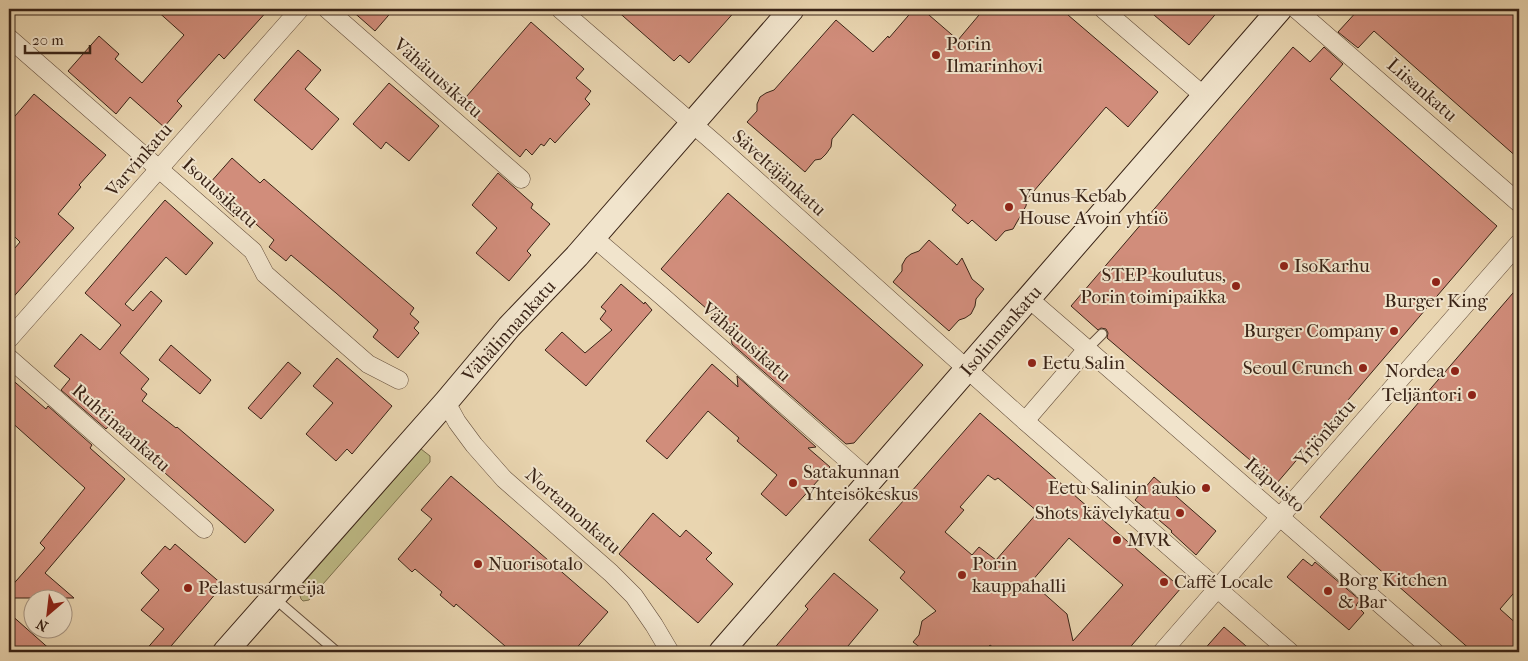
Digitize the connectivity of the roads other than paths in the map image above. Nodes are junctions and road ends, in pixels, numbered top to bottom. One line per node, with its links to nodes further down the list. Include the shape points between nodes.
1 (300, 9): 11 (street, Varvinkatu)
2 (327, 9): 12 (street, Vähäuusikatu)
3 (560, 9): 10 (street, Säveltäjänkatu)
4 (792, 9): 10 (main road, Vähälinnankatu)
5 (1103, 9): 9 (street)
6 (1280, 9): 9 (main road, Isolinnankatu)
7 (1296, 9): 13 (street, Liisankatu)
8 (9, 38): 11 (street, Isouusikatu)
9 (1204, 96): 16 (main road, Isolinnankatu)
10 (692, 125): 14 (main road, Vähälinnankatu); 21 (street, Säveltäjänkatu)
11 (160, 168): 18 (street, Varvinkatu); 22 (street, Isouusikatu, via 252,251 265,274 368,364)
12 (521, 178)
13 (1519, 203)
14 (593, 237): 23 (main road, Vähälinnankatu, via 509,327); 25 (street, Vähäuusikatu)
15 (1519, 243): 26 (street, Yrjönkatu)
16 (1028, 298): 19 (street, Itäpuisto); 21 (main road, Isolinnankatu)
17 (1102, 334): 19 (lane)
18 (9, 339)
19 (1087, 350): 24 (street); 26 (street, Itäpuisto)
20 (9, 358): 27 (street, Ruhtinaankatu)
21 (967, 370): 24 (street); 25 (main road, Isolinnankatu)
22 (399, 380)
23 (446, 402): 29 (main road, Vähälinnankatu); 32 (street, Nortamonkatu, via 474,445 504,479 634,596)
24 (1024, 421): 28 (street)
25 (869, 479): 33 (main road, Isolinnankatu)
26 (1280, 517): 28 (street, Yrjönkatu); 36 (street, Itäpuisto)
27 (204, 529)
28 (1217, 589): 34 (street, Yrjönkatu); 35 (street)
29 (273, 597): 30 (main road, Vähälinnankatu); 31 (lane)
30 (225, 652)
31 (338, 652)
32 (670, 652)
33 (720, 652)
34 (1162, 652)
35 (1290, 652)
36 (1435, 652)

